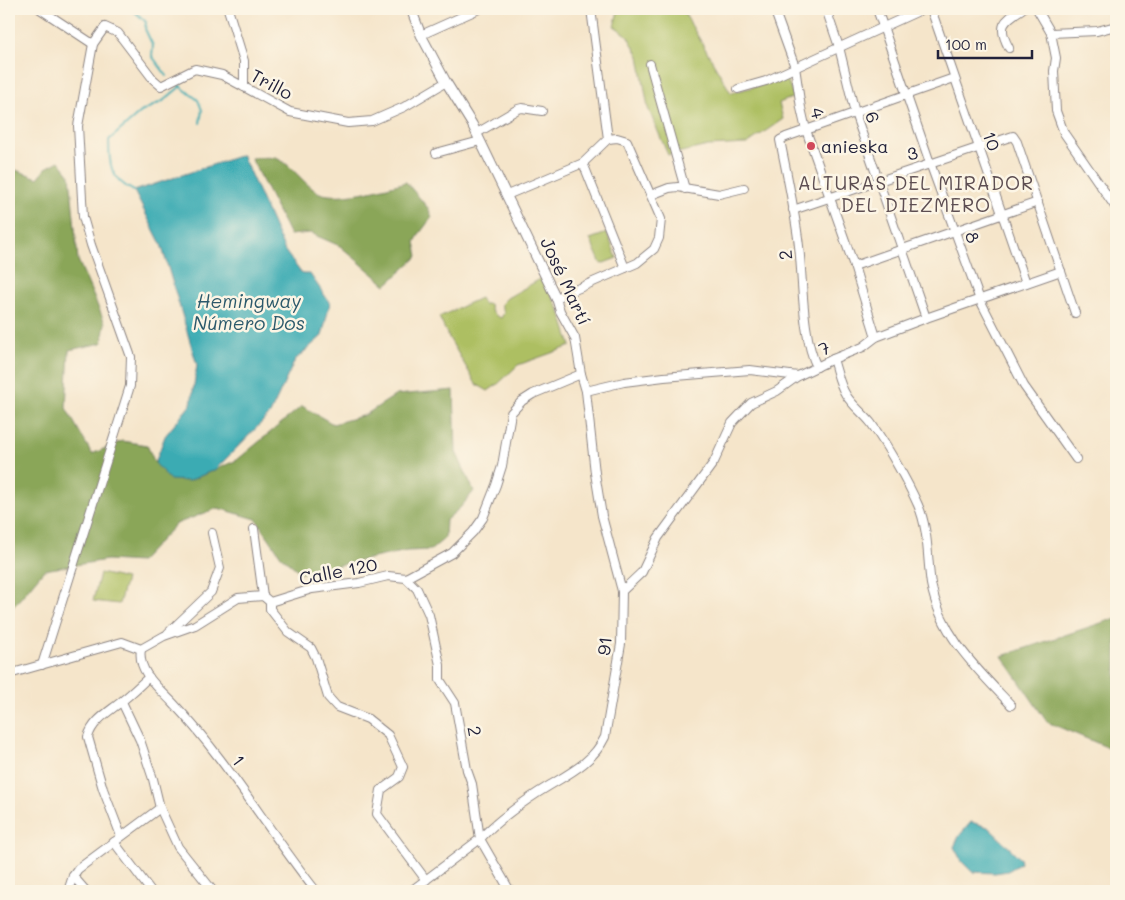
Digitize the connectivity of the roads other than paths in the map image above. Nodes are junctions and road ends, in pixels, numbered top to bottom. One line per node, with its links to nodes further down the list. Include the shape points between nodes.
1 (40, 9): 17 (street)
2 (228, 9): 24 (street, via 244,61)
3 (411, 9): 16 (street, José Martí)
4 (479, 9): 16 (street)
5 (590, 9): 31 (street)
6 (774, 9): 21 (street, 4)
7 (826, 9): 18 (street, 6)
8 (877, 9): 14 (street, 8)
9 (923, 9): 14 (street)
10 (930, 9): 22 (street, 10)
11 (1022, 9): 19 (street, via 1005,21 1002,28 1002,36)
12 (1037, 9): 15 (street)
13 (1116, 26): 15 (street, via 1097,31)
14 (884, 27): 18 (street); 26 (street, 8)
15 (1051, 33): 43 (street, via 1056,58 1056,111 1064,134)
16 (422, 35): 23 (street, José Martí)
17 (93, 44): 24 (street, Trillo, via 105,27 118,33 160,86 195,69 222,75); 71 (street, via 78,126 83,217 131,357 132,372)
18 (839, 47): 21 (street); 28 (street, 6)
19 (1009, 48)
20 (650, 64): 38 (street)
21 (795, 67): 25 (street, via 766,81); 29 (street, 4)
22 (954, 78): 26 (street); 32 (street, 10)
23 (446, 82): 24 (street, Trillo, via 388,114 348,123 290,112); 30 (street, José Martí)
24 (244, 86)
25 (738, 89)
26 (907, 95): 28 (street); 35 (street, 8)
27 (542, 111): 30 (street, via 518,109)
28 (855, 112): 29 (street); 36 (street, 6)
29 (806, 130): 41 (street, 4); 44 (street, 2, via 780,140)
30 (478, 137): 33 (street); 39 (street, José Martí)
31 (608, 139): 34 (street); 40 (street, via 627,141)
32 (979, 147): 35 (street, 3); 42 (street, 3, via 1013,136); 45 (street, 10)
33 (436, 153)
34 (583, 163): 39 (street); 49 (street)
35 (930, 163): 36 (street, 3); 46 (street, 8)
36 (879, 181): 41 (street, 3); 47 (street, 6)
37 (744, 188): 38 (street, via 719,194)
38 (685, 189): 40 (street, via 669,188)
39 (507, 195): 52 (street, José Martí)
40 (651, 195): 49 (street, via 661,218 659,238 654,249)
41 (830, 197): 44 (street, 3); 48 (street, 4)
42 (1038, 202): 45 (street); 50 (street)
43 (1116, 208)
44 (793, 210): 58 (street, 2, via 808,337)
45 (1002, 215): 46 (street); 51 (street, 10)
46 (954, 231): 47 (street); 53 (street, 8)
47 (902, 249): 48 (street); 55 (street, 6)
48 (854, 266): 56 (street, 4)
49 (625, 268): 52 (street)
50 (1061, 271): 51 (street, 7); 54 (street)
51 (1026, 283): 53 (street, 7)
52 (556, 298): 59 (street, José Martí, via 575,338)
53 (980, 300): 55 (street, 7); 62 (street, 8, via 1024,386)
54 (1075, 313)
55 (926, 318): 56 (street, 7)
56 (876, 337): 57 (street, 7, via 863,347)
57 (834, 359): 58 (street, 7); 75 (street, via 846,395 870,422 919,506 926,532 932,585 954,642)
58 (817, 367): 60 (street, 7)
59 (581, 374): 61 (street, José Martí); 65 (street, Calle 120, via 533,394 511,412 502,466 483,518 452,553)
60 (798, 376): 61 (street, via 750,370 624,382); 66 (street, via 777,391 751,403 732,423 714,462 658,538 642,572)
61 (586, 391): 66 (street, José Martí, via 602,516)
62 (1076, 459)
63 (254, 529): 67 (street)
64 (212, 533): 69 (street, via 220,568 211,592)
65 (406, 578): 68 (street, Calle 120, via 388,576 312,589); 78 (street, 2, via 418,590 429,615 440,664 440,680 455,703)
66 (622, 591): 78 (street, 91, via 622,644 605,737 600,748 574,773 546,788)
67 (263, 596): 68 (street); 69 (street, via 238,598 194,625)
68 (270, 602): 81 (street, via 270,609 288,632 311,648 328,697 337,707 368,719 388,735 403,767 399,777 381,790 377,814)
69 (164, 636): 70 (street)
70 (141, 649): 71 (street, via 122,642); 73 (street, 1, via 143,667)
71 (42, 665): 72 (street)
72 (9, 674)
73 (149, 677): 74 (street); 82 (street, 1, via 189,720)
74 (122, 702): 76 (street, via 140,740); 77 (street, via 97,721 88,737)
75 (1012, 705)
76 (160, 808): 77 (street); 86 (street, via 178,847)
77 (121, 836): 79 (street)
78 (480, 839): 81 (street, 91); 88 (street, 2)
79 (114, 842): 80 (street); 85 (street)
80 (73, 876): 83 (street); 84 (street)
81 (426, 880): 87 (street, 91)
82 (314, 890)
83 (68, 891)
84 (86, 891)
85 (151, 891)
86 (213, 891)
87 (411, 891)
88 (510, 891)

